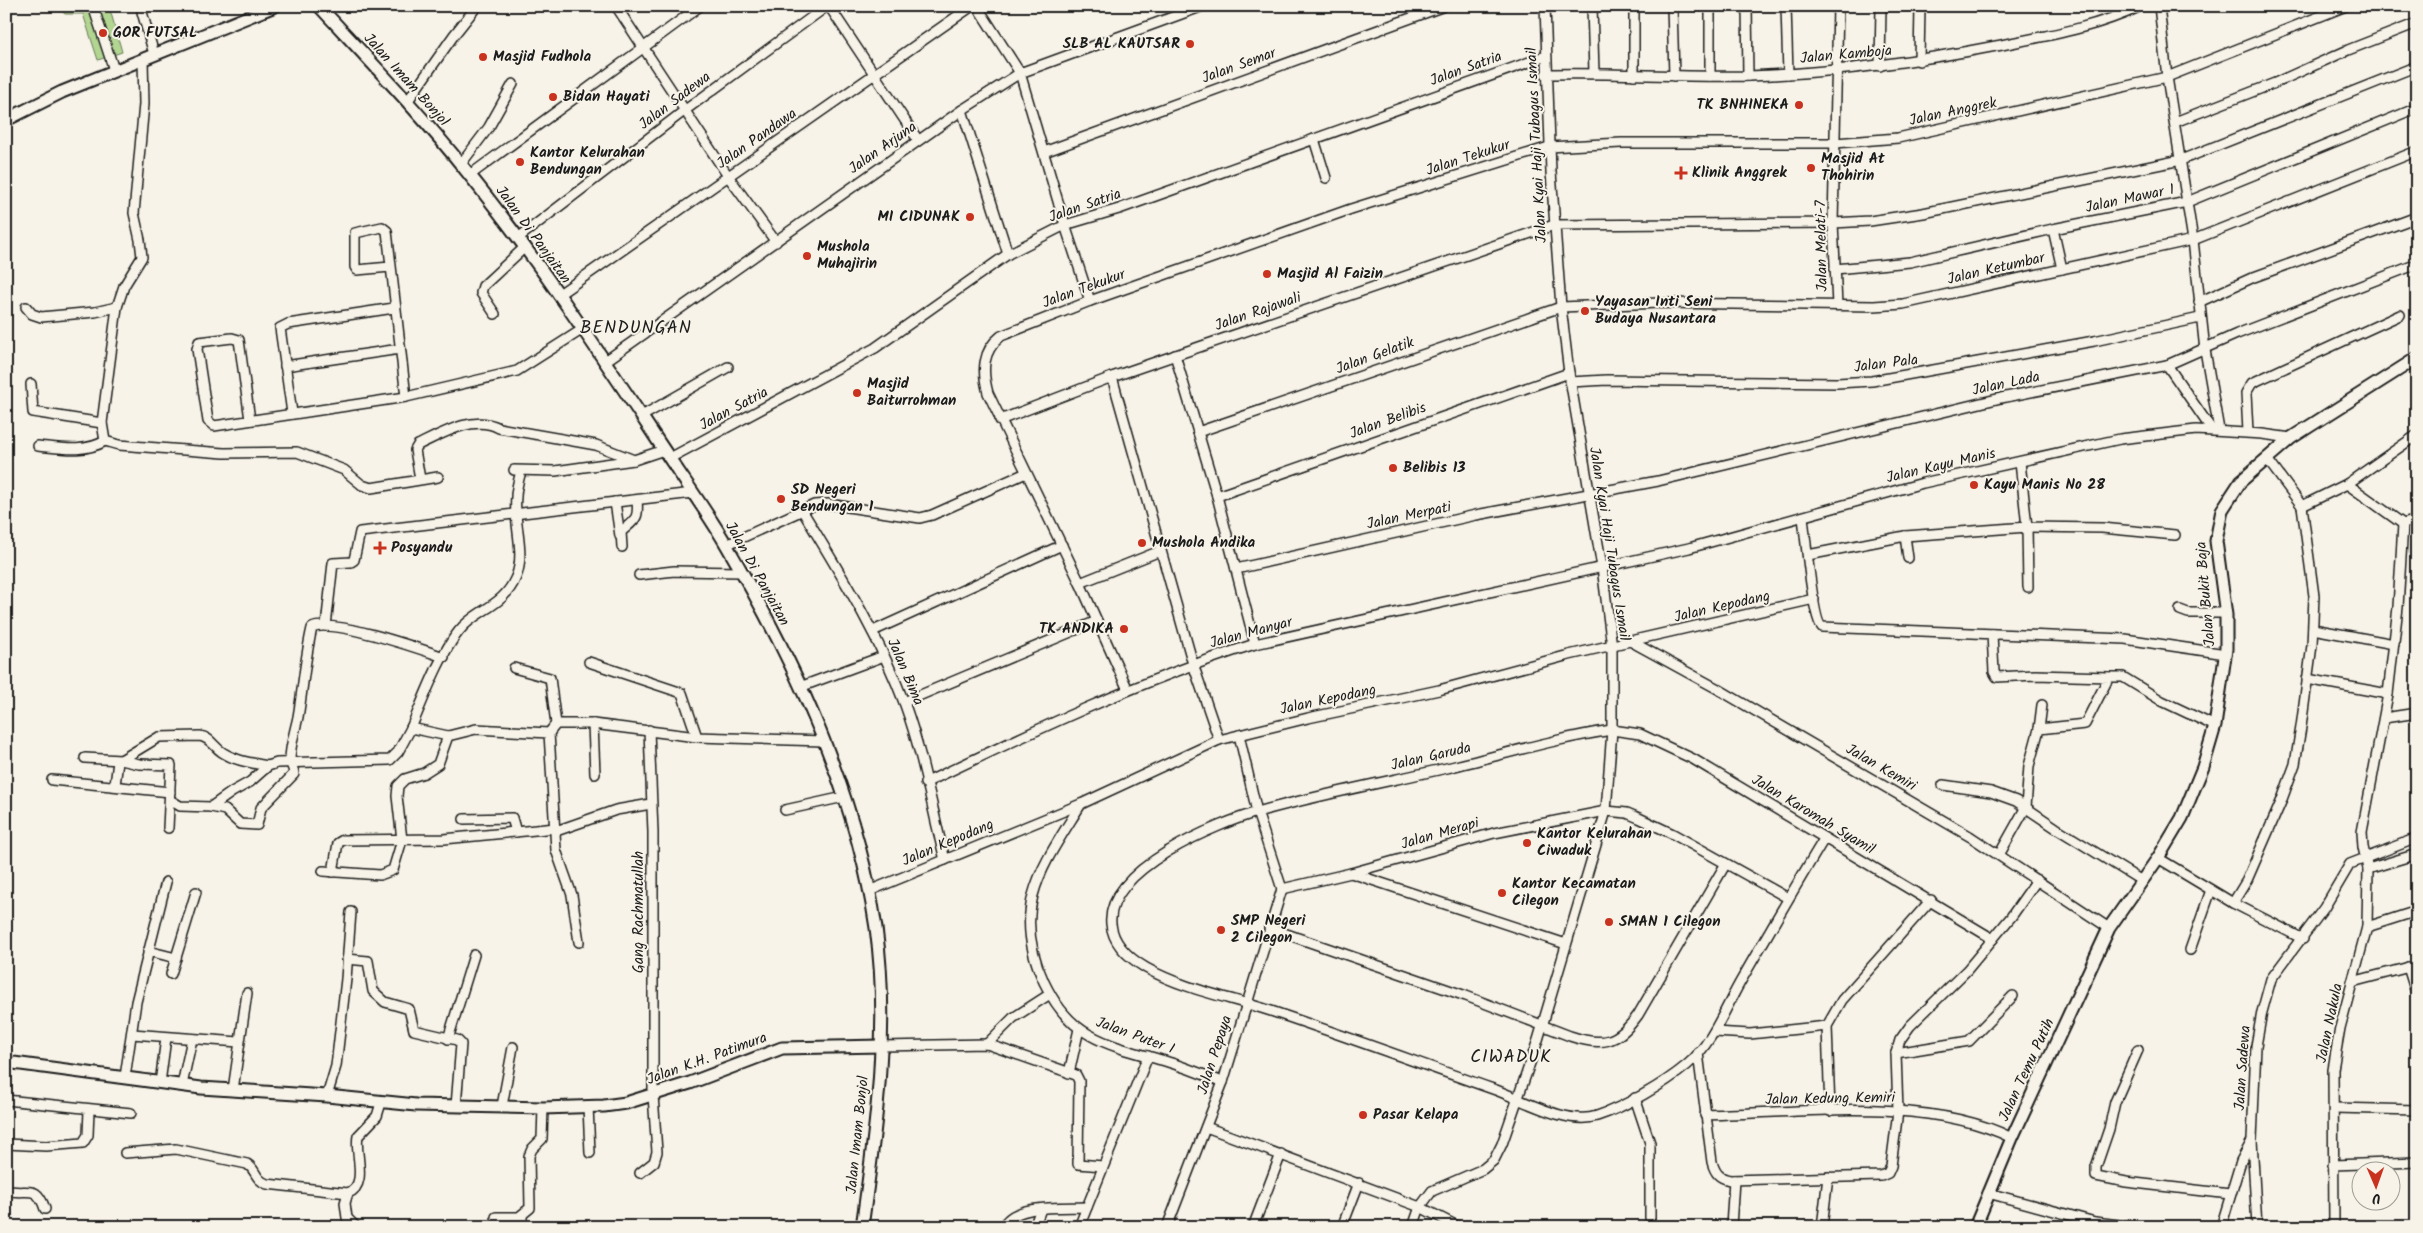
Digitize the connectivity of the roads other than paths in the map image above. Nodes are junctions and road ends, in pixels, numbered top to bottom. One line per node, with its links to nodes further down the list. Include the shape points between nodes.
1 (93, 6): 34 (street)
2 (143, 6): 28 (street)
3 (275, 6): 28 (street)
4 (320, 6): 47 (street, Jalan Imam Bonjol)
5 (477, 6): 47 (street)
6 (616, 6): 27 (street)
7 (700, 6): 27 (street)
8 (828, 6): 36 (street); 49 (street, Jalan Sadewa)
9 (972, 6): 36 (street, Jalan Pandawa)
10 (977, 6): 37 (street)
11 (1203, 6): 37 (street, Jalan Arjuna)
12 (1444, 6): 58 (street, Jalan Semar)
13 (1545, 6): 29 (street, Jalan Kyai Haji Tubagus Ismail)
14 (1592, 6): 38 (street)
15 (1634, 6): 41 (street)
16 (1672, 6): 42 (street)
17 (1710, 6): 43 (street)
18 (1747, 6): 44 (street)
19 (1786, 6): 40 (street)
20 (1838, 6): 35 (street, Jalan Melati-7)
21 (1881, 6): 32 (street)
22 (1920, 6): 31 (street)
23 (2141, 6): 31 (street, Jalan Kamboja, via 2092,26)
24 (2159, 6): 45 (street)
25 (2346, 6): 45 (street, Jalan Anggrek)
26 (2417, 23): 52 (street)
27 (642, 48): 49 (street); 61 (street)
28 (154, 54): 30 (street)
29 (1546, 56): 39 (street, Jalan Kyai Haji Tubagus Ismail); 53 (street, Jalan Satria)
30 (143, 59): 34 (street); 83 (street, via 144,110 134,208 142,257 124,286)
31 (1919, 61): 32 (street, Jalan Kamboja)
32 (1880, 66): 35 (street, Jalan Kamboja)
33 (2417, 66): 59 (street, Jalan Rajawali)
34 (114, 70): 51 (street)
35 (1836, 72): 40 (street, Jalan Kamboja); 55 (street, Jalan Melati-7)
36 (874, 73): 54 (street); 62 (street, Jalan Pandawa)
37 (1020, 73): 50 (street, Jalan Arjuna); 58 (street)
38 (1594, 73): 39 (street, Jalan Kamboja); 41 (street, Jalan Kamboja)
39 (1546, 74): 56 (street, Jalan Kyai Haji Tubagus Ismail)
40 (1788, 74): 44 (street, Jalan Kamboja)
41 (1634, 75): 42 (street, Jalan Kamboja)
42 (1674, 76): 43 (street, Jalan Kamboja)
43 (1710, 76): 44 (street, Jalan Kamboja)
44 (1748, 76)
45 (2167, 77): 52 (street); 55 (street, Jalan Anggrek, via 1898,138)
46 (512, 84): 60 (street, via 489,127)
47 (407, 102): 60 (street, Jalan Imam Bonjol)
48 (2417, 108): 64 (street, Jalan Mawar 1)
49 (684, 110): 62 (street); 72 (street, Jalan Sadewa)
50 (962, 110): 54 (street, Jalan Arjuna); 73 (street)
51 (6, 120)
52 (2175, 122): 59 (street)
53 (1314, 139): 63 (street); 68 (street, Jalan Satria)
54 (918, 140): 71 (street, Jalan Arjuna)
55 (1835, 143): 56 (street, Jalan Anggrek, via 1621,143); 66 (street, Jalan Melati-7)
56 (1549, 147): 67 (street, Jalan Kyai Haji Tubagus Ismail); 79 (street, Jalan Tekukur, via 1351,209)
57 (2417, 151): 70 (street, Jalan Ketumbar)
58 (1044, 152): 68 (street)
59 (2181, 160): 64 (street); 66 (street, Jalan Rajawali, via 1914,214)
60 (460, 164): 61 (street, Jalan Imam Bonjol)
61 (470, 174): 72 (street, Jalan Di Panjaitan)
62 (728, 176): 71 (street); 78 (street, Jalan Pandawa)
63 (1326, 178)
64 (2187, 202): 69 (street, Jalan Mawar 1); 70 (street)
65 (2417, 217): 80 (street)
66 (1833, 223): 67 (street, Jalan Rajawali); 76 (street, Jalan Melati-7)
67 (1554, 225): 84 (street, Jalan Kyai Haji Tubagus Ismail); 92 (street, Jalan Rajawali)
68 (1064, 226): 73 (street, Jalan Satria); 79 (street)
69 (2053, 229): 76 (street, Jalan Mawar 1, via 1904,263); 77 (street)
70 (2193, 240): 77 (street, Jalan Ketumbar); 80 (street)
71 (776, 242): 94 (street, Jalan Arjuna)
72 (522, 243): 78 (street, Jalan Di Panjaitan); 86 (street, Jalan Sadewa, via 482,288 484,300)
73 (1008, 254): 114 (street, Jalan Satria, via 875,348)
74 (2417, 264): 91 (street, Jalan Lada, via 2237,334)
75 (390, 267): 75 (street, via 386,228 355,233 357,270); 85 (street)
76 (1835, 269): 81 (street, Jalan Melati-7)
77 (2062, 269): 81 (street, Jalan Ketumbar, via 1903,304)
78 (558, 295): 89 (street, Jalan Di Panjaitan)
79 (1090, 301): 105 (street, Jalan Tekukur, via 1001,336 991,344 986,352 985,383)
80 (2199, 302): 88 (street)
81 (1837, 305): 84 (street, Jalan Ketumbar, via 1660,303)
82 (26, 307): 83 (street, via 41,317)
83 (117, 307): 106 (street)
84 (1561, 307): 98 (street, Jalan Kyai Haji Tubagus Ismail); 108 (street, Jalan Gelatik)
85 (394, 308): 90 (street); 96 (street, via 283,326 279,330)
86 (495, 314)
87 (2400, 315): 109 (street, via 2252,383 2246,393)
88 (2200, 318): 91 (street); 98 (street, Jalan Pala, via 1872,381)
89 (583, 329): 94 (street, Jalan Di Panjaitan); 101 (street, via 517,371)
90 (400, 349): 96 (street); 101 (street)
91 (2205, 350): 95 (street, Jalan Lada); 107 (street)
92 (1175, 355): 99 (street, Jalan Rajawali); 108 (street)
93 (2417, 358): 111 (street, Jalan Bukit Baja)
94 (604, 362): 103 (street, Jalan Di Panjaitan)
95 (2167, 364): 107 (street); 123 (street, Jalan Lada, via 2001,398 1658,481)
96 (285, 366): 102 (street)
97 (728, 367): 103 (street)
98 (1569, 377): 123 (street, Jalan Kyai Haji Tubagus Ismail); 124 (street, Jalan Belibis)
99 (1112, 378): 105 (street, Jalan Rajawali); 140 (street)
100 (31, 384): 106 (street, via 33,412)
101 (406, 396): 102 (street)
102 (292, 414): 104 (street)
103 (642, 416): 114 (street, Jalan Di Panjaitan)
104 (250, 420): 104 (street, via 217,426 209,423 197,348 199,342 240,340)
105 (1000, 420): 118 (street, Jalan Tekukur)
106 (102, 424): 112 (street)
107 (2216, 430): 109 (street, Jalan Kayu Manis); 117 (street, Jalan Kayu Manis, via 2120,439)
108 (1198, 432): 124 (street)
109 (2248, 432): 111 (street, Jalan Kayu Manis)
110 (2417, 435): 121 (street)
111 (2291, 438): 115 (street, Jalan Bukit Baja)
112 (105, 441): 113 (street, via 85,448); 120 (street, via 224,453 297,452 344,470 371,488)
113 (38, 446)
114 (667, 454): 116 (street, Jalan Satria); 122 (street, Jalan Di Panjaitan)
115 (2267, 459): 127 (street); 151 (street, Jalan Bukit Baja, via 2233,490 2219,520 2216,540)
116 (634, 460): 120 (street, via 596,445 480,422 418,445 415,450); 129 (street, Jalan Satria, via 572,469 517,470)
117 (2020, 462): 130 (street, Jalan Kayu Manis, via 1923,483); 133 (street)
118 (1026, 473): 128 (street, via 920,518 828,504); 138 (street, Jalan Tekukur)
119 (438, 477): 120 (street)
120 (420, 479)
121 (2347, 484): 127 (street); 132 (street)
122 (693, 493): 125 (street); 137 (street, Jalan Di Panjaitan)
123 (1588, 493): 143 (street, Jalan Kyai Haji Tubagus Ismail); 144 (street, Jalan Merpati)
124 (1217, 496): 144 (street)
125 (637, 500): 126 (street); 135 (street, via 636,519)
126 (615, 502): 129 (street); 135 (street)
127 (2302, 506): 154 (street, via 2314,596)
128 (802, 510): 137 (street); 155 (street, Jalan Bima)
129 (516, 514): 153 (street, via 360,532 354,560 333,563); 163 (street, via 520,564 514,582 498,602 459,631)
130 (1803, 516): 141 (street); 143 (street, Jalan Kayu Manis, via 1689,548)
131 (2417, 520): 132 (street)
132 (2403, 524): 159 (street, Jalan Nakula)
133 (2027, 527): 134 (street, via 2102,528); 136 (street); 148 (street)
134 (2175, 535)
135 (620, 536): 139 (street)
136 (1905, 536): 141 (street); 142 (street)
137 (726, 545): 145 (street, Jalan Di Panjaitan)
138 (1062, 545): 147 (street, Jalan Tekukur); 155 (street)
139 (622, 547)
140 (1160, 552): 147 (street); 165 (street)
141 (1808, 555): 149 (street)
142 (1908, 558)
143 (1602, 567): 158 (street, Jalan Manyar); 160 (street, Jalan Kyai Haji Tubagus Ismail)
144 (1236, 569): 158 (street)
145 (741, 572): 146 (street, via 674,571); 169 (street, Jalan Di Panjaitan)
146 (639, 575)
147 (1080, 583): 152 (street, Jalan Tekukur)
148 (2028, 587)
149 (1814, 599): 156 (street, via 1822,627); 157 (street, Jalan Kepodang)
150 (2180, 610): 151 (street, via 2188,613)
151 (2226, 612): 161 (street, Jalan Bukit Baja)
152 (1097, 621): 170 (street, Jalan Tekukur); 172 (street)
153 (326, 626): 163 (street, via 362,632); 191 (street, via 312,628)
154 (2313, 629): 159 (street); 168 (street)
155 (872, 631): 162 (street, Jalan Bima)
156 (1992, 634): 161 (street, via 2125,639); 167 (street, via 1997,677)
157 (1632, 642): 160 (street, Jalan Kepodang); 215 (street, Jalan Kemiri)
158 (1255, 644): 165 (street, Jalan Manyar)
159 (2394, 644): 171 (street, Jalan Nakula)
160 (1612, 647): 182 (street, Jalan Kyai Haji Tubagus Ismail); 184 (street, Jalan Kepodang)
161 (2226, 654): 178 (street, Jalan Bukit Baja)
162 (884, 656): 169 (street); 172 (street, Jalan Bima)
163 (444, 657): 179 (street)
164 (589, 662): 186 (street, via 682,693)
165 (1193, 664): 170 (street, Jalan Manyar); 187 (street)
166 (514, 668): 176 (street, via 550,678)
167 (2109, 677): 178 (street, via 2123,677 2162,701); 180 (street, via 2085,724)
168 (2307, 679): 171 (street); 233 (street, via 2295,764 2247,880)
169 (800, 687): 188 (street, Jalan Di Panjaitan)
170 (1128, 690): 195 (street, Jalan Manyar)
171 (2388, 694): 175 (street, Jalan Nakula)
172 (904, 702): 195 (street, Jalan Bima)
173 (2042, 705): 180 (street)
174 (2417, 713): 175 (street)
175 (2384, 718): 216 (street, Jalan Nakula, via 2362,832)
176 (556, 724): 177 (street); 183 (street)
177 (594, 724): 181 (street); 193 (street)
178 (2215, 726): 217 (street, Jalan Bukit Baja, via 2203,767 2182,818)
179 (411, 728): 185 (street); 191 (street, via 390,760)
180 (2039, 729): 203 (street, via 2029,766)
181 (649, 730): 186 (street); 200 (street, Gang Rachmatullah)
182 (1612, 730): 205 (street, Jalan Kyai Haji Tubagus Ismail); 206 (street, Jalan Garuda); 213 (street, Jalan Karomah Syamil, via 1640,734 1692,759)
183 (550, 733): 185 (street, via 476,729); 209 (street)
184 (1238, 735): 187 (street, Jalan Kepodang); 206 (street)
185 (448, 736): 212 (street, via 438,764 405,779 398,786)
186 (697, 737): 188 (street)
187 (1219, 740): 201 (street, Jalan Kepodang)
188 (823, 741): 199 (street, Jalan Di Panjaitan)
189 (85, 758): 190 (street)
190 (119, 761): 192 (street, via 160,737 200,736 237,760); 197 (street); 198 (street, via 170,764)
191 (290, 762): 192 (street); 202 (street, via 294,774 261,808 257,825 240,824 225,810)
192 (268, 766): 202 (street)
193 (595, 774)
194 (52, 780): 197 (street)
195 (926, 782): 218 (street, Jalan Bima)
196 (1942, 785): 203 (street, via 1991,792)
197 (115, 786): 198 (street)
198 (170, 796): 202 (street, via 180,806); 208 (street)
199 (844, 797): 204 (street); 229 (street, Jalan Di Panjaitan)
200 (651, 804): 209 (street, via 616,810); 279 (street, Gang Rachmatullah)
201 (1081, 804): 218 (street, Jalan Kepodang); 252 (street, Jalan Puter I, via 1041,871 1032,897 1031,947)
202 (211, 807)
203 (2026, 807): 215 (street); 225 (street)
204 (785, 810)
205 (1606, 811): 219 (street, Jalan Merapi, via 1639,818); 223 (street, Jalan Merapi, via 1494,833); 242 (street, Jalan Kyai Haji Tubagus Ismail)
206 (1257, 812): 227 (street); 255 (street, Jalan Garuda, via 1161,854 1129,882 1115,900 1111,915 1115,940 1141,966 1168,980)
207 (464, 819): 210 (street, via 512,818)
208 (168, 828)
209 (556, 829): 210 (street); 241 (street, via 557,855 572,895)
210 (516, 832): 212 (street)
211 (2417, 838): 216 (street, Jalan Sadewa)
212 (402, 840): 222 (street, via 393,870 388,873); 222 (street, via 340,841)
213 (1824, 840): 231 (street, Jalan Garuda); 232 (street, Jalan Karomah Syamil)
214 (2417, 854): 220 (street)
215 (1999, 855): 224 (street, Jalan Kemiri)
216 (2365, 857): 220 (street, Jalan Nakula); 240 (street, Jalan Sadewa, via 2350,864)
217 (2158, 858): 225 (street, Jalan Bukit Baja); 228 (street)
218 (945, 860): 229 (street, Jalan Kepodang)
219 (1725, 865): 231 (street, Jalan Merapi); 256 (street, via 1638,1015 1622,1034 1601,1043)
220 (2368, 869): 236 (street, Jalan Nakula)
221 (323, 871): 222 (street)
222 (333, 872)
223 (1351, 873): 227 (street, Jalan Merapi); 242 (street)
224 (2037, 880): 238 (street, Jalan Kemiri); 239 (street)
225 (2142, 881): 238 (street, Jalan Bukit Baja)
226 (166, 882): 244 (street)
227 (1282, 888): 237 (street, Jalan Pepaya)
228 (2210, 890): 233 (street); 243 (street)
229 (869, 891): 266 (street, Jalan Di Panjaitan, via 882,985)
230 (196, 892): 246 (street)
231 (1788, 898): 259 (street, Jalan Garuda)
232 (1931, 900): 239 (street, Jalan Karomah Syamil); 257 (street, via 1842,1000)
233 (2233, 903): 240 (street)
234 (2417, 911): 236 (street)
235 (351, 912): 247 (street)
236 (2367, 927): 250 (street, Jalan Nakula)
237 (1270, 928): 255 (street, Jalan Pepaya); 256 (street)
238 (2109, 928): 297 (street, Jalan Temu Putih)
239 (1993, 939): 270 (street, via 1910,1026)
240 (2302, 939): 298 (street, Jalan Sadewa, via 2271,979 2262,1012 2256,1046)
241 (579, 942)
242 (1566, 944): 256 (street, Jalan Kyai Haji Tubagus Ismail)
243 (2190, 950)
244 (148, 951): 246 (street); 260 (street)
245 (474, 954): 263 (street)
246 (176, 958): 249 (street)
247 (347, 959): 263 (street, via 368,961 373,991 385,1002 409,1009 414,1030); 280 (street, via 336,1066)
248 (2412, 966): 250 (street); 254 (street)
249 (171, 974)
250 (2352, 982): 289 (street, Jalan Nakula, via 2333,1069)
251 (247, 992): 264 (street)
252 (1050, 994): 258 (street, Jalan Puter I); 265 (street, via 1014,1018)
253 (2013, 996): 270 (street, via 1969,1040)
254 (2417, 996)
255 (1246, 1004): 276 (street, Jalan Pepaya); 281 (street, Jalan Garuda)
256 (1542, 1025): 281 (street, Jalan Kyai Haji Tubagus Ismail)
257 (1827, 1026): 259 (street, via 1750,1034); 292 (street)
258 (1079, 1029): 271 (street, Jalan Puter I); 273 (street)
259 (1714, 1032): 269 (street, Jalan Garuda)
260 (132, 1034): 261 (street); 274 (street)
261 (166, 1038): 262 (street); 275 (street)
262 (192, 1039): 264 (street); 277 (street)
263 (448, 1039): 285 (street, via 460,1042 462,1048)
264 (239, 1042): 278 (street)
265 (987, 1044): 266 (street); 273 (street)
266 (882, 1046): 279 (street, Jalan K.H. Patimura, via 782,1048); 323 (street, Jalan Imam Bonjol)
267 (513, 1047): 286 (street)
268 (2138, 1050): 313 (street, via 2115,1102 2096,1176)
269 (1698, 1053): 282 (street, Jalan Garuda, via 1687,1065); 295 (street)
270 (1896, 1053): 293 (street)
271 (1148, 1056): 276 (street, Jalan Puter I); 305 (street)
272 (6, 1062): 274 (street, Jalan K.H. Patimura)
273 (1069, 1073): 305 (street, via 1079,1078 1078,1164)
274 (125, 1077): 275 (street, Jalan K.H. Patimura)
275 (160, 1082): 277 (street, Jalan K.H. Patimura)
276 (1222, 1082): 296 (street, Jalan Pepaya)
277 (182, 1085): 278 (street, Jalan K.H. Patimura)
278 (233, 1090): 280 (street, Jalan K.H. Patimura)
279 (653, 1095): 287 (street, Jalan K.H. Patimura, via 620,1104); 306 (street, Gang Rachmatullah, via 657,1152 654,1162)
280 (328, 1096): 284 (street, Jalan K.H. Patimura)
281 (1518, 1098): 282 (street, Jalan Garuda, via 1575,1119 1596,1116); 314 (street, Jalan Kyai Haji Tubagus Ismail, via 1494,1160 1482,1169 1432,1191)
282 (1635, 1098): 320 (street, via 1650,1143)
283 (6, 1100): 290 (street)
284 (381, 1103): 285 (street, Jalan K.H. Patimura); 311 (street, via 378,1113 357,1138 359,1181 356,1188)
285 (456, 1106): 286 (street, Jalan K.H. Patimura)
286 (502, 1106): 288 (street, Jalan K.H. Patimura)
287 (588, 1106): 288 (street, Jalan K.H. Patimura); 301 (street)
288 (543, 1108): 318 (street, via 542,1139 529,1156 530,1208)
289 (2334, 1108): 291 (street); 304 (street, Jalan Nakula)
290 (89, 1110): 294 (street); 299 (street, via 88,1135 83,1143 46,1146)
291 (2417, 1110)
292 (1830, 1111): 293 (street, Jalan Kedung Kemiri); 295 (street, Jalan Kedung Kemiri)
293 (1898, 1111): 297 (street, Jalan Kedung Kemiri, via 1980,1124); 307 (street, via 1888,1172 1881,1176)
294 (131, 1113)
295 (1705, 1115): 308 (street, via 1715,1171 1722,1178)
296 (1206, 1127): 302 (street); 327 (street, Jalan Pepaya)
297 (2012, 1138): 312 (street, Jalan Temu Putih)
298 (2252, 1140): 313 (street); 337 (street, Jalan Sadewa)
299 (6, 1144)
300 (125, 1153): 311 (street, via 176,1149 247,1164 257,1178 267,1184)
301 (590, 1154)
302 (1281, 1154): 309 (street); 328 (street)
303 (2417, 1162): 304 (street)
304 (2334, 1165): 338 (street, Jalan Nakula)
305 (1103, 1166): 315 (street)
306 (640, 1173)
307 (1828, 1177): 308 (street); 333 (street)
308 (1734, 1180): 332 (street)
309 (1359, 1183): 314 (street); 329 (street)
310 (6, 1190): 316 (street, via 38,1194)
311 (348, 1193): 321 (street, via 345,1203 347,1218)
312 (1988, 1193): 334 (street, Jalan Temu Putih); 335 (street, via 2094,1222)
313 (2230, 1194): 336 (street)
314 (1420, 1206): 330 (street); 331 (street)
315 (1086, 1207): 317 (street); 326 (street)
316 (45, 1209)
317 (1041, 1209): 324 (street, via 1019,1212); 325 (street)
318 (522, 1216): 319 (street); 322 (street)
319 (496, 1217)
320 (1650, 1218)
321 (356, 1227)
322 (522, 1227)
323 (862, 1227)
324 (1003, 1227)
325 (1034, 1227)
326 (1079, 1227)
327 (1166, 1227)
328 (1253, 1227)
329 (1342, 1227)
330 (1413, 1227)
331 (1459, 1227)
332 (1731, 1227)
333 (1822, 1227)
334 (1976, 1227)
335 (2135, 1227)
336 (2221, 1227)
337 (2257, 1227)
338 (2334, 1227)

